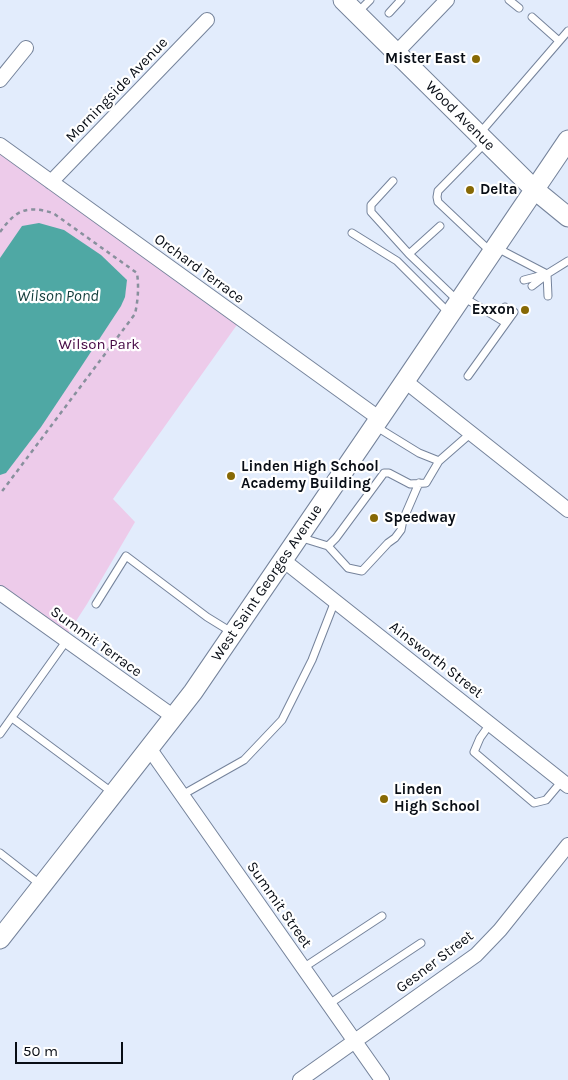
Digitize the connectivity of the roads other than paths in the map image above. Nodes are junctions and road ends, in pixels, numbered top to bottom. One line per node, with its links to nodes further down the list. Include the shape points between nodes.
1 (343, 0): 8 (main road, Wood Avenue)
2 (370, 0): 8 (lane)
3 (401, 0): 7 (lane)
4 (447, 0): 14 (street)
5 (509, 0): 6 (lane)
6 (518, 8)
7 (389, 13)
8 (357, 14): 14 (main road, Wood Avenue)
9 (532, 17): 12 (lane)
10 (207, 20): 20 (street, Morningside Avenue)
11 (568, 31): 12 (lane)
12 (559, 41): 16 (lane)
13 (26, 48): 15 (street)
14 (396, 53): 16 (main road, Wood Avenue)
15 (0, 80)
16 (482, 138): 21 (main road, Wood Avenue); 25 (lane, via 437,197 438,202)
17 (568, 140): 21 (main road, West Saint Georges Avenue)
18 (0, 146): 20 (street, Orchard Terrace)
19 (393, 181): 26 (lane, via 371,205 371,212)
20 (50, 182): 38 (street, Orchard Terrace)
21 (535, 190): 22 (main road, Wood Avenue); 25 (main road, West Saint Georges Avenue)
22 (568, 217)
23 (440, 226): 26 (lane)
24 (352, 233): 32 (lane)
25 (494, 250): 28 (lane); 32 (main road, West Saint Georges Avenue)
26 (409, 254): 32 (lane)
27 (568, 261): 28 (lane)
28 (547, 274): 29 (lane); 30 (lane); 31 (lane)
29 (524, 280)
30 (532, 286)
31 (548, 296)
32 (457, 305): 35 (lane); 37 (main road, West Saint Georges Avenue)
33 (506, 306): 35 (lane)
34 (514, 312): 35 (lane)
35 (507, 323): 36 (lane)
36 (468, 376)
37 (406, 381): 38 (main road, West Saint Georges Avenue); 39 (street)
38 (377, 423): 40 (lane); 43 (main road, West Saint Georges Avenue)
39 (471, 433): 40 (lane); 42 (street)
40 (439, 461): 41 (lane, via 426,483)
41 (418, 484): 44 (lane, via 384,473); 44 (lane, via 402,520 401,530 362,571 348,568)
42 (568, 510)
43 (299, 537): 44 (lane); 45 (main road, West Saint Georges Avenue)
44 (328, 546)
45 (283, 560): 47 (street, Ainsworth Street); 49 (main road, West Saint Georges Avenue)
46 (0, 593): 50 (street, Summit Terrace)
47 (335, 601): 53 (street, Ainsworth Street); 58 (lane, via 312,660 282,720 244,760)
48 (96, 604): 49 (lane, via 126,556)
49 (233, 633): 51 (main road, West Saint Georges Avenue)
50 (67, 640): 51 (street, Summit Terrace); 52 (lane)
51 (174, 717): 55 (main road, West Saint Georges Avenue)
52 (12, 718): 54 (lane); 57 (lane)
53 (490, 724): 56 (street, Ainsworth Street); 56 (lane, via 474,752 534,803 546,800)
54 (0, 734)
55 (149, 748): 57 (main road, West Saint Georges Avenue); 58 (street, Summit Street)
56 (565, 784)
57 (114, 793): 61 (main road, West Saint Georges Avenue)
58 (182, 795): 65 (street, Summit Street)
59 (568, 846): 67 (street, Gesner Street, via 476,955)
60 (0, 853): 61 (lane)
61 (42, 885): 63 (main road, West Saint Georges Avenue)
62 (382, 916): 65 (lane)
63 (3, 931)
64 (421, 942): 66 (lane)
65 (304, 968): 66 (street, Summit Street)
66 (329, 1004): 67 (street, Summit Street)
67 (354, 1041): 68 (street, Gesner Street); 69 (street, Summit Street)
68 (300, 1080)
69 (382, 1080)

